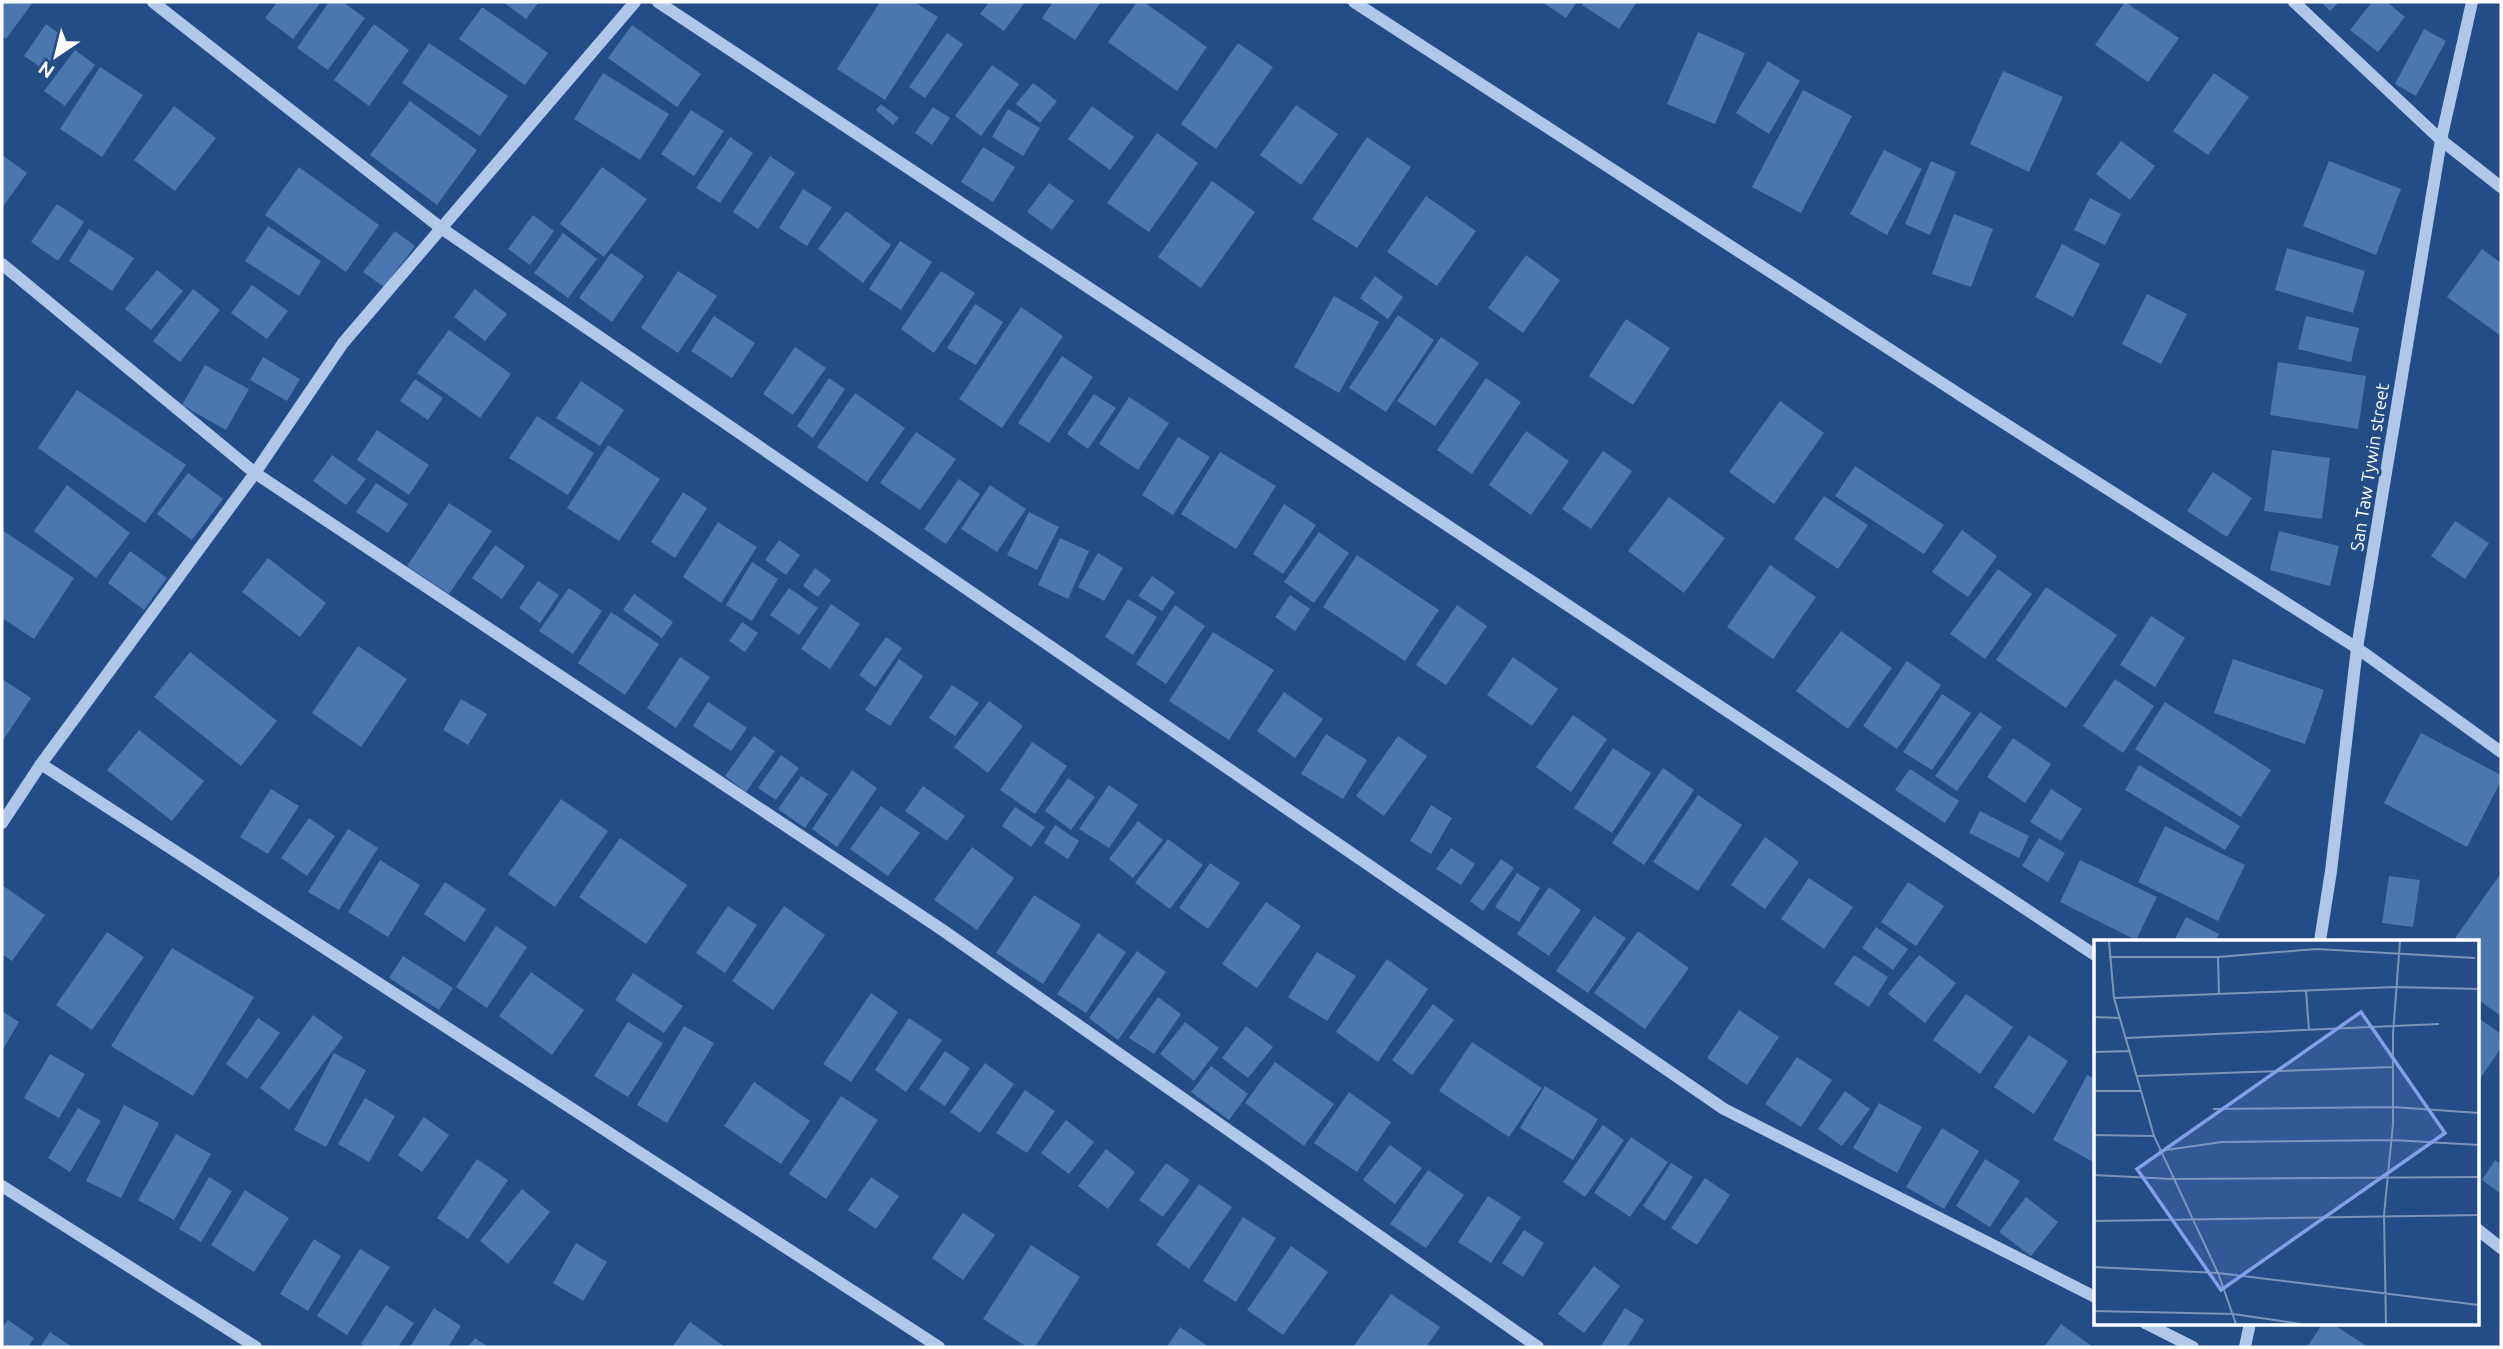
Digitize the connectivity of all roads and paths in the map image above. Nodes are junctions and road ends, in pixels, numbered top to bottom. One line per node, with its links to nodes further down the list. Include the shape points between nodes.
1 (153, 2): 9 (street)
2 (635, 2): 9 (street)
3 (659, 2): 17 (street)
4 (1354, 2): 12 (street)
5 (2294, 2): 7 (street)
6 (2472, 2): 7 (street, San Taw Tywin street)
7 (2441, 140): 8 (street); 12 (street, San Taw Tywin street)
8 (2501, 187)
9 (441, 228): 11 (street, via 343,343); 21 (street, via 1724,1109)
10 (2, 264): 11 (street)
11 (255, 473): 14 (street); 26 (street, via 941,929)
12 (2357, 648): 13 (street); 16 (street, San Taw Tywin street)
13 (2501, 752)
14 (41, 764): 15 (street); 25 (street)
15 (2, 823)
16 (2320, 940)
17 (2094, 954)
18 (2, 1186): 24 (street)
19 (2478, 1230): 20 (street)
20 (2501, 1248)
21 (2094, 1296)
22 (2147, 1324): 27 (street)
23 (2250, 1324): 28 (street)
24 (256, 1347)
25 (939, 1347)
26 (1538, 1347)
27 (2193, 1347)
28 (2245, 1347)

